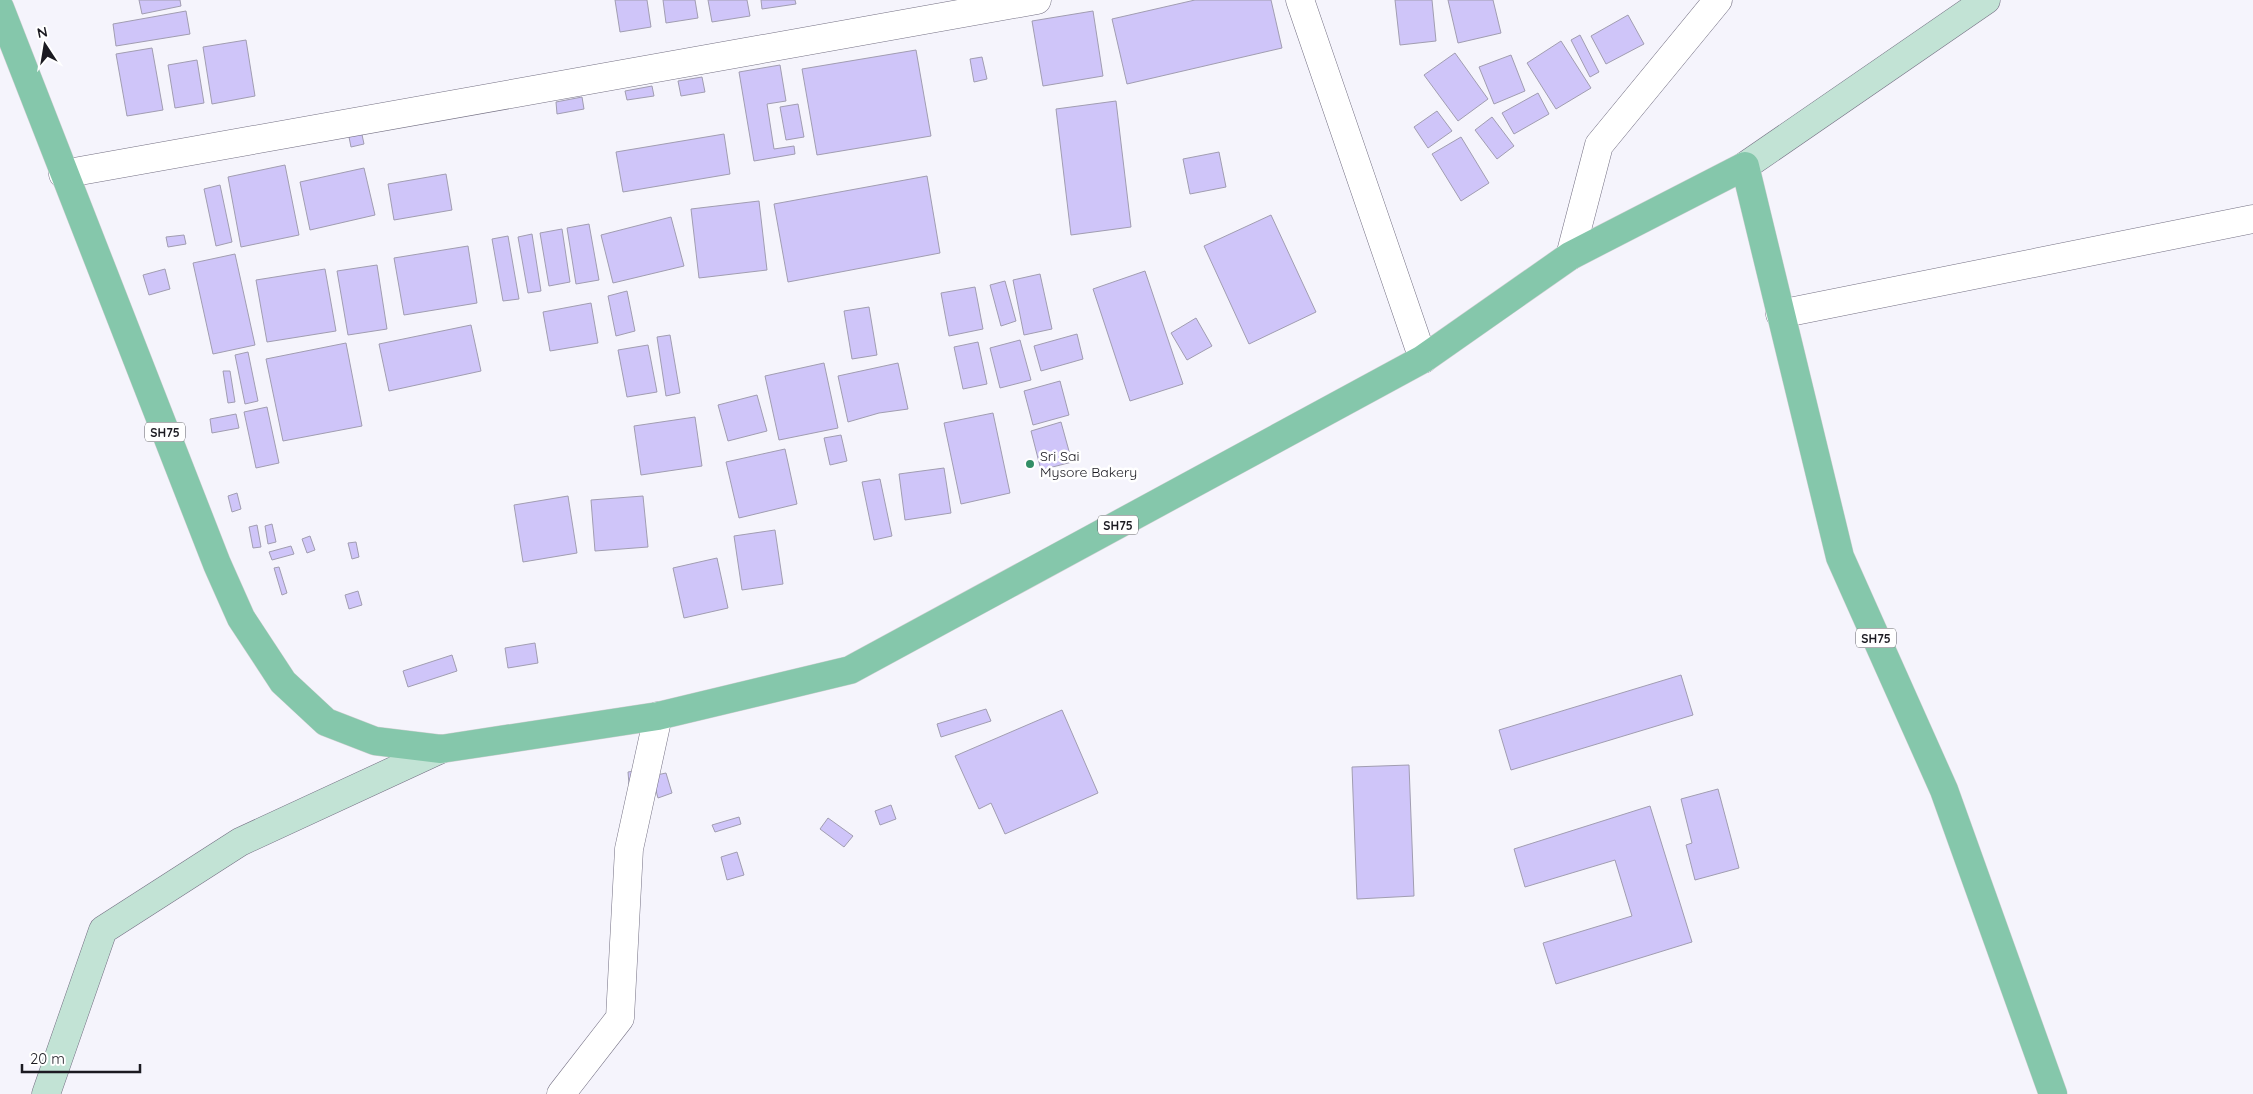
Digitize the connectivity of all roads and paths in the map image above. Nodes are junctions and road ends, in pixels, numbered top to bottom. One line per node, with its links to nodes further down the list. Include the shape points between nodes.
1 (1037, 0): 7 (street)
2 (1300, 0): 11 (street)
3 (1718, 0): 9 (street, via 1599,145)
4 (1986, 0): 6 (street)
5 (0, 8): 7 (main road, SH75)
6 (1744, 166): 9 (main road, SH75); 10 (main road, SH75)
7 (64, 174): 13 (main road, SH75, via 241,618 283,682 326,722 375,741)
8 (2253, 219): 10 (street)
9 (1570, 256): 11 (main road, SH75)
10 (1780, 314): 16 (main road, SH75, via 1840,557 1944,790)
11 (1423, 359): 12 (main road, SH75, via 850,670)
12 (658, 716): 13 (main road, SH75); 15 (street, via 630,849 620,1018)
13 (441, 749): 14 (street, via 240,842 103,930)
14 (46, 1094)
15 (561, 1094)
16 (2053, 1094)

